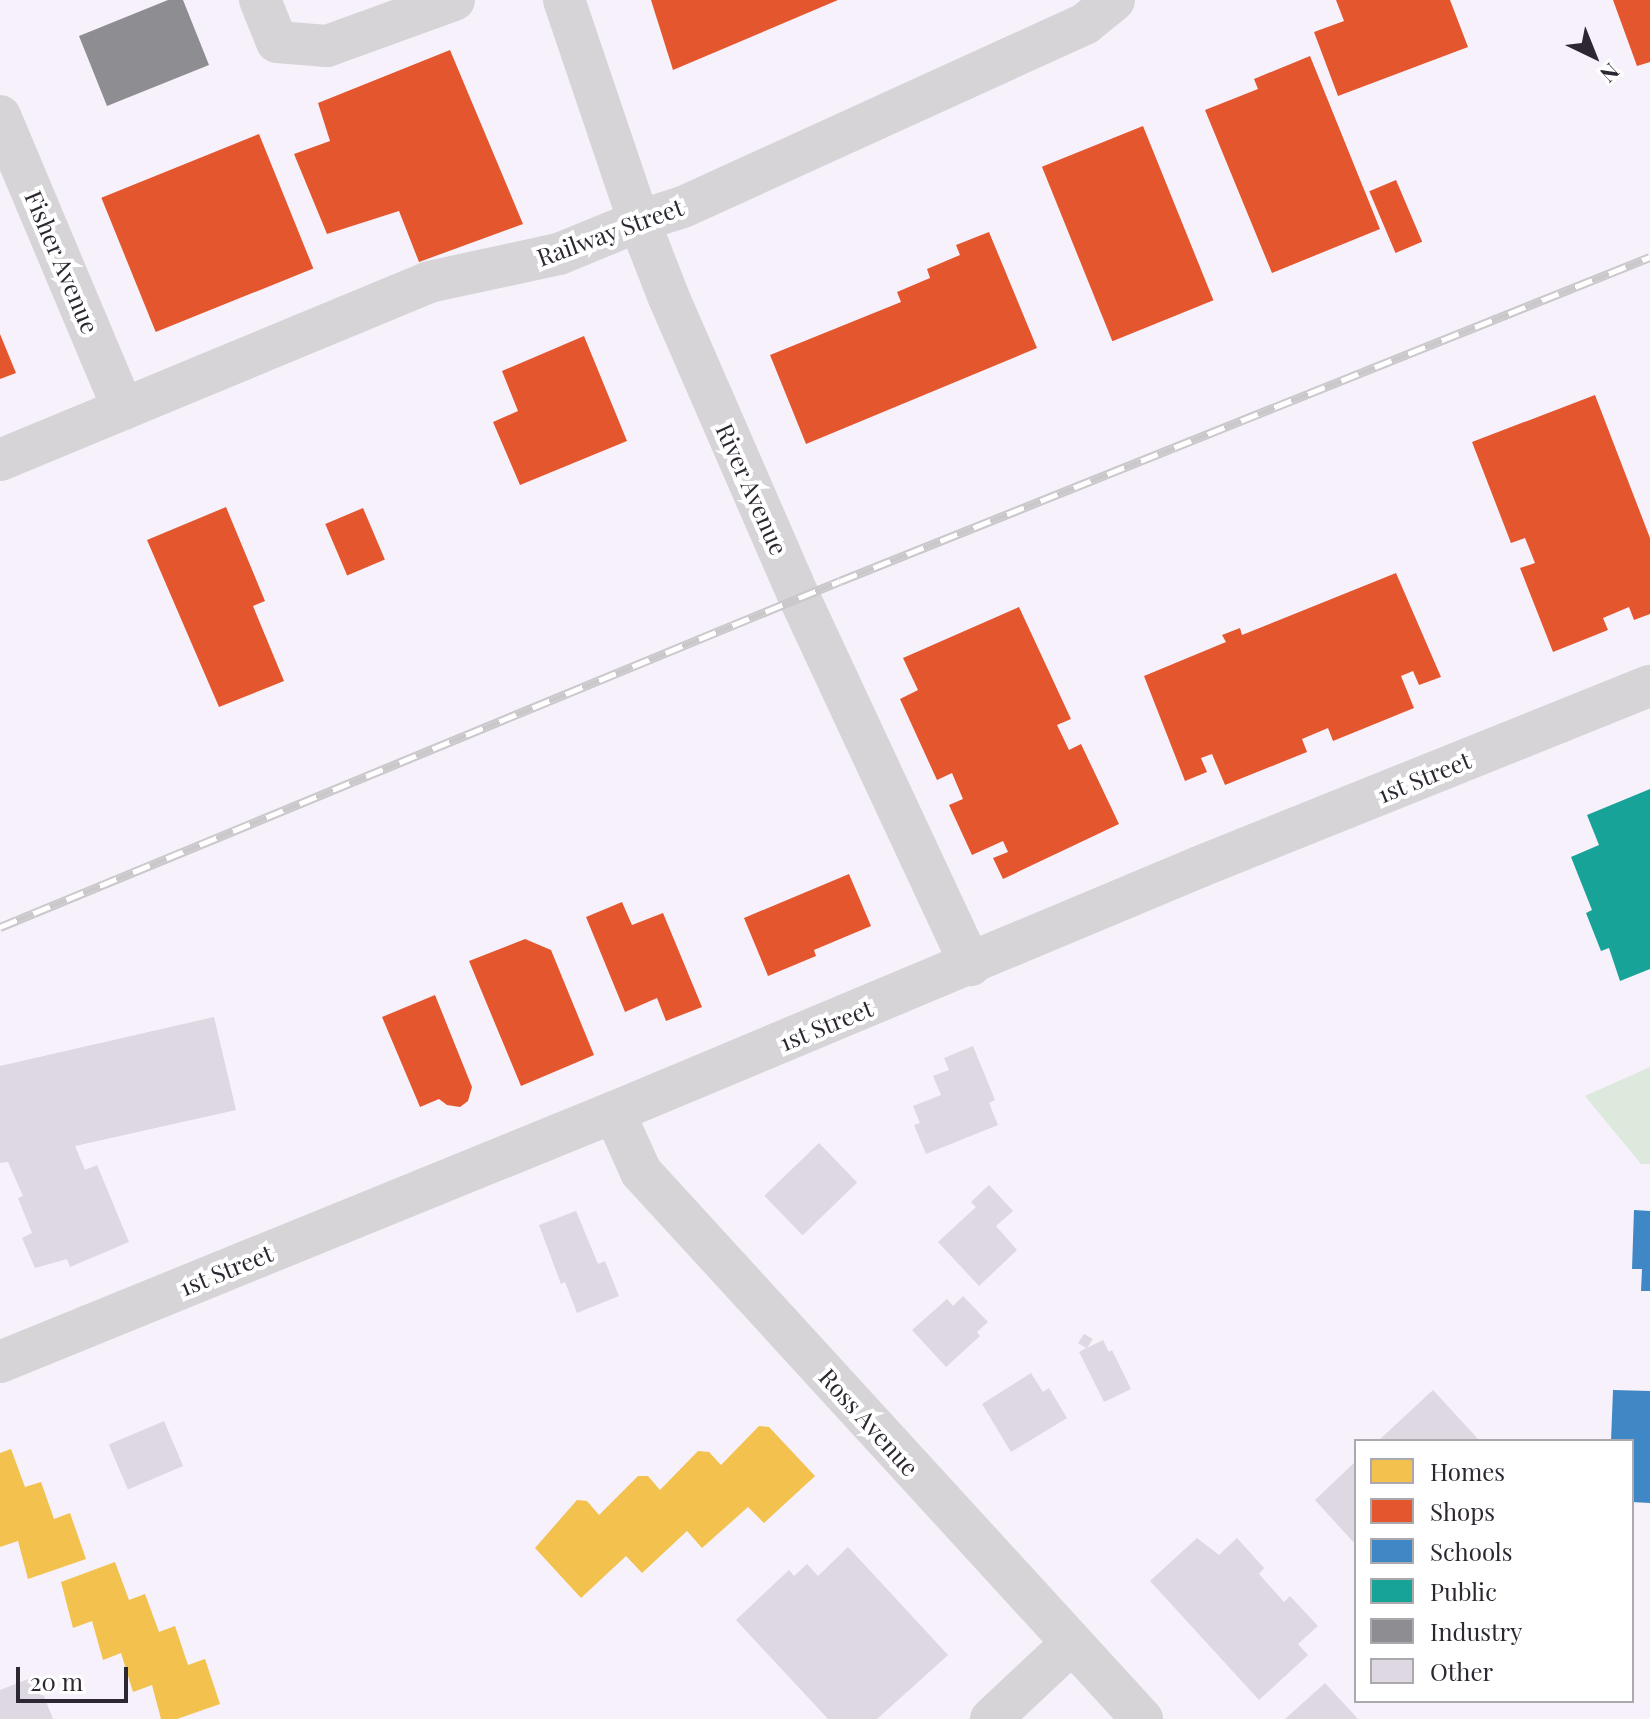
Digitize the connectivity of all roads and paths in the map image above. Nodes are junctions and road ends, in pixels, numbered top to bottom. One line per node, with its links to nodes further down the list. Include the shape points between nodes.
1 (260, 0): 2 (street, via 277,42 327,46)
2 (454, 0)
3 (564, 0): 6 (street, River Avenue)
4 (1114, 0): 6 (street, Railway Street, via 1086,23 683,207)
5 (0, 116): 7 (street, Fisher Avenue)
6 (639, 221): 7 (street, Railway Street, via 559,254 429,282); 10 (street, River Avenue, via 776,546)
7 (123, 409): 8 (street, Railway Street)
8 (0, 460)
9 (1650, 686): 10 (street, 1st Street)
10 (971, 965): 11 (street, 1st Street)
11 (614, 1112): 12 (street, 1st Street); 13 (street, Ross Avenue, via 641,1172)
12 (0, 1362)
13 (1071, 1644): 14 (street); 15 (street, Ross Avenue)
14 (991, 1719)
15 (1142, 1719)

